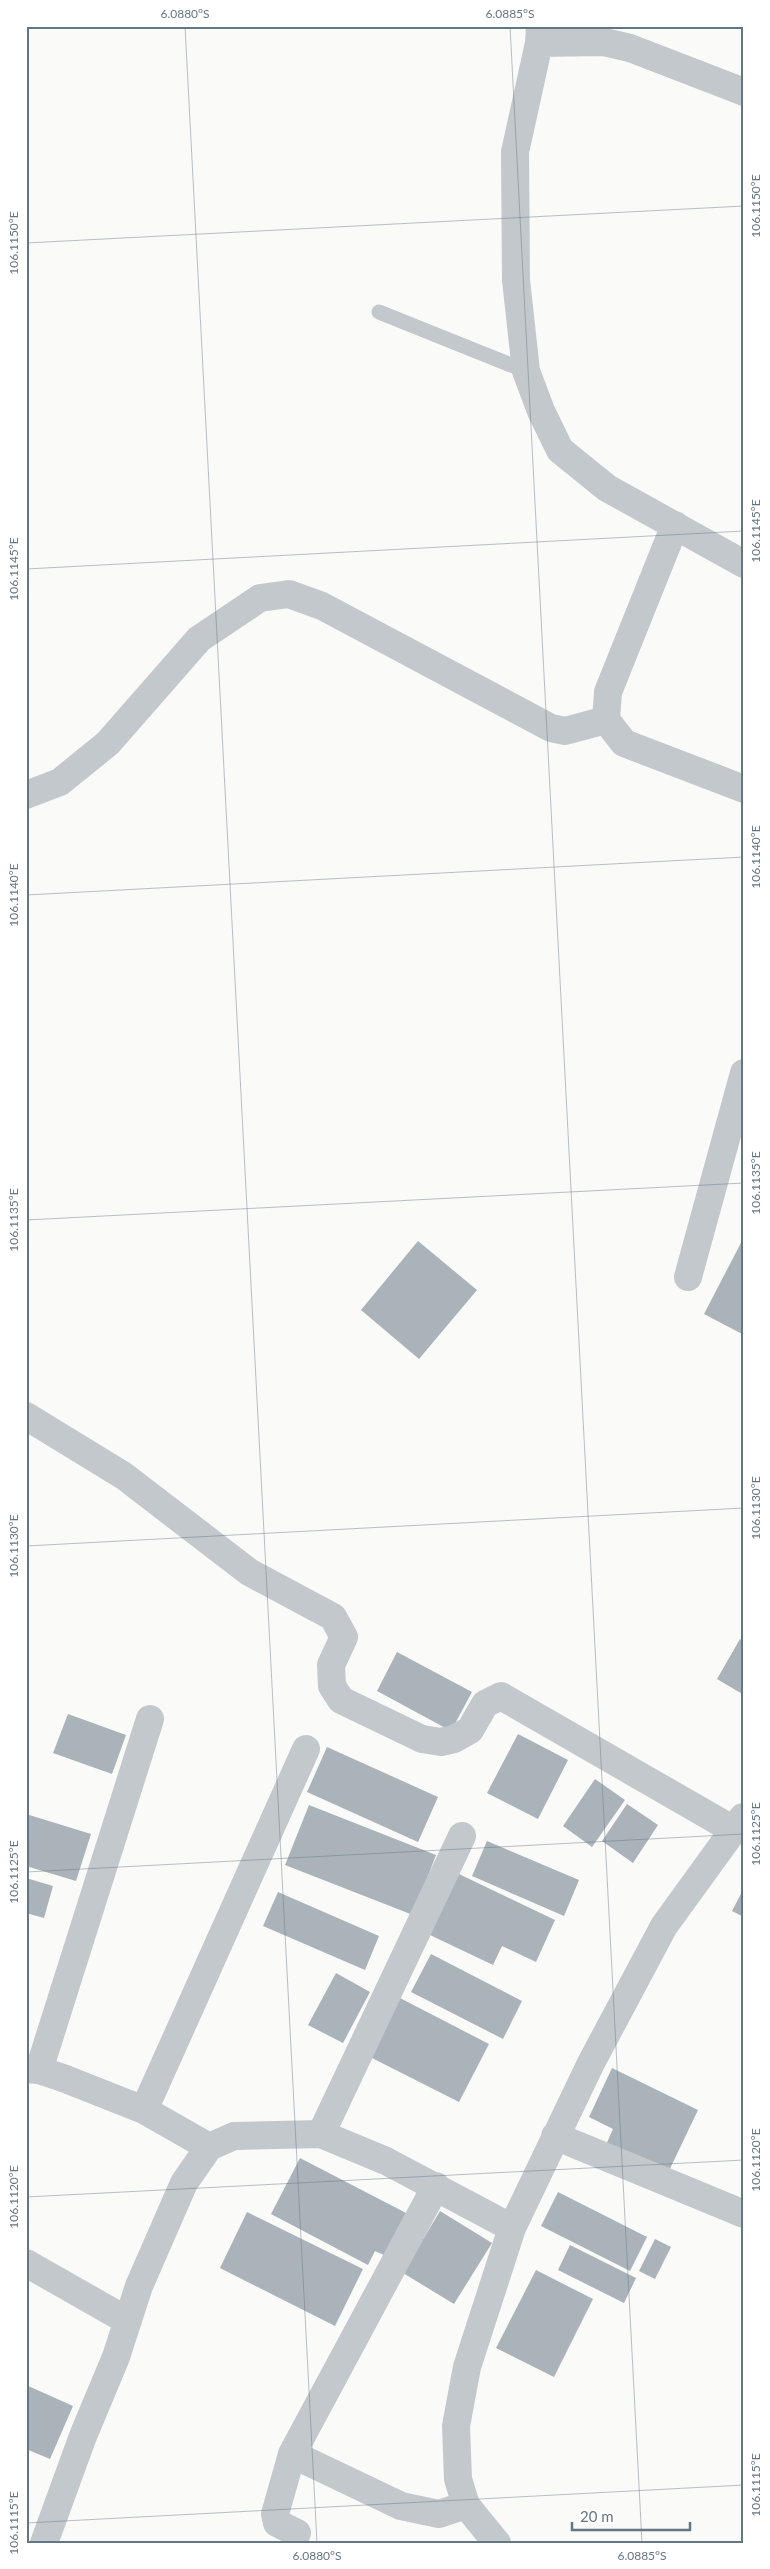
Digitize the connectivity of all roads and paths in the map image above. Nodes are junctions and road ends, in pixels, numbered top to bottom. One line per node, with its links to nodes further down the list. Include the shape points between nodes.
1 (540, 35): 2 (street, via 630,48); 4 (street, via 515,152 516,280)
2 (744, 92)
3 (379, 312): 4 (lane)
4 (526, 371): 5 (street, via 560,450 607,488)
5 (675, 524): 6 (street); 7 (street, via 608,692)
6 (744, 564)
7 (606, 720): 8 (street, via 624,743); 9 (street, via 564,731 551,728 322,606 289,594 260,598 199,639 108,743 60,782)
8 (744, 788)
9 (26, 795)
10 (744, 1073): 11 (street)
11 (688, 1277)
12 (26, 1416): 15 (street, via 124,1476 249,1572 333,1617 344,1637 331,1665 332,1686 341,1700 422,1740 441,1742 470,1730 485,1704 501,1696)
13 (150, 1719): 17 (street)
14 (306, 1750): 18 (street)
15 (738, 1822): 20 (street, via 664,1926)
16 (462, 1836): 19 (street)
17 (33, 2070): 18 (street)
18 (144, 2110): 21 (street)
19 (320, 2134): 21 (street, via 234,2136); 22 (street)
20 (555, 2136): 23 (street); 24 (street)
21 (209, 2147): 26 (street, via 184,2183 139,2286)
22 (436, 2186): 24 (street); 27 (street)
23 (744, 2214)
24 (512, 2228): 28 (street, via 467,2367 456,2426 458,2479)
25 (26, 2263): 26 (street)
26 (128, 2321): 30 (street)
27 (292, 2454): 28 (street, via 401,2506 439,2514); 29 (street, via 275,2514 277,2523)
28 (466, 2505): 31 (street)
29 (297, 2533)
30 (44, 2543)
31 (497, 2543)

